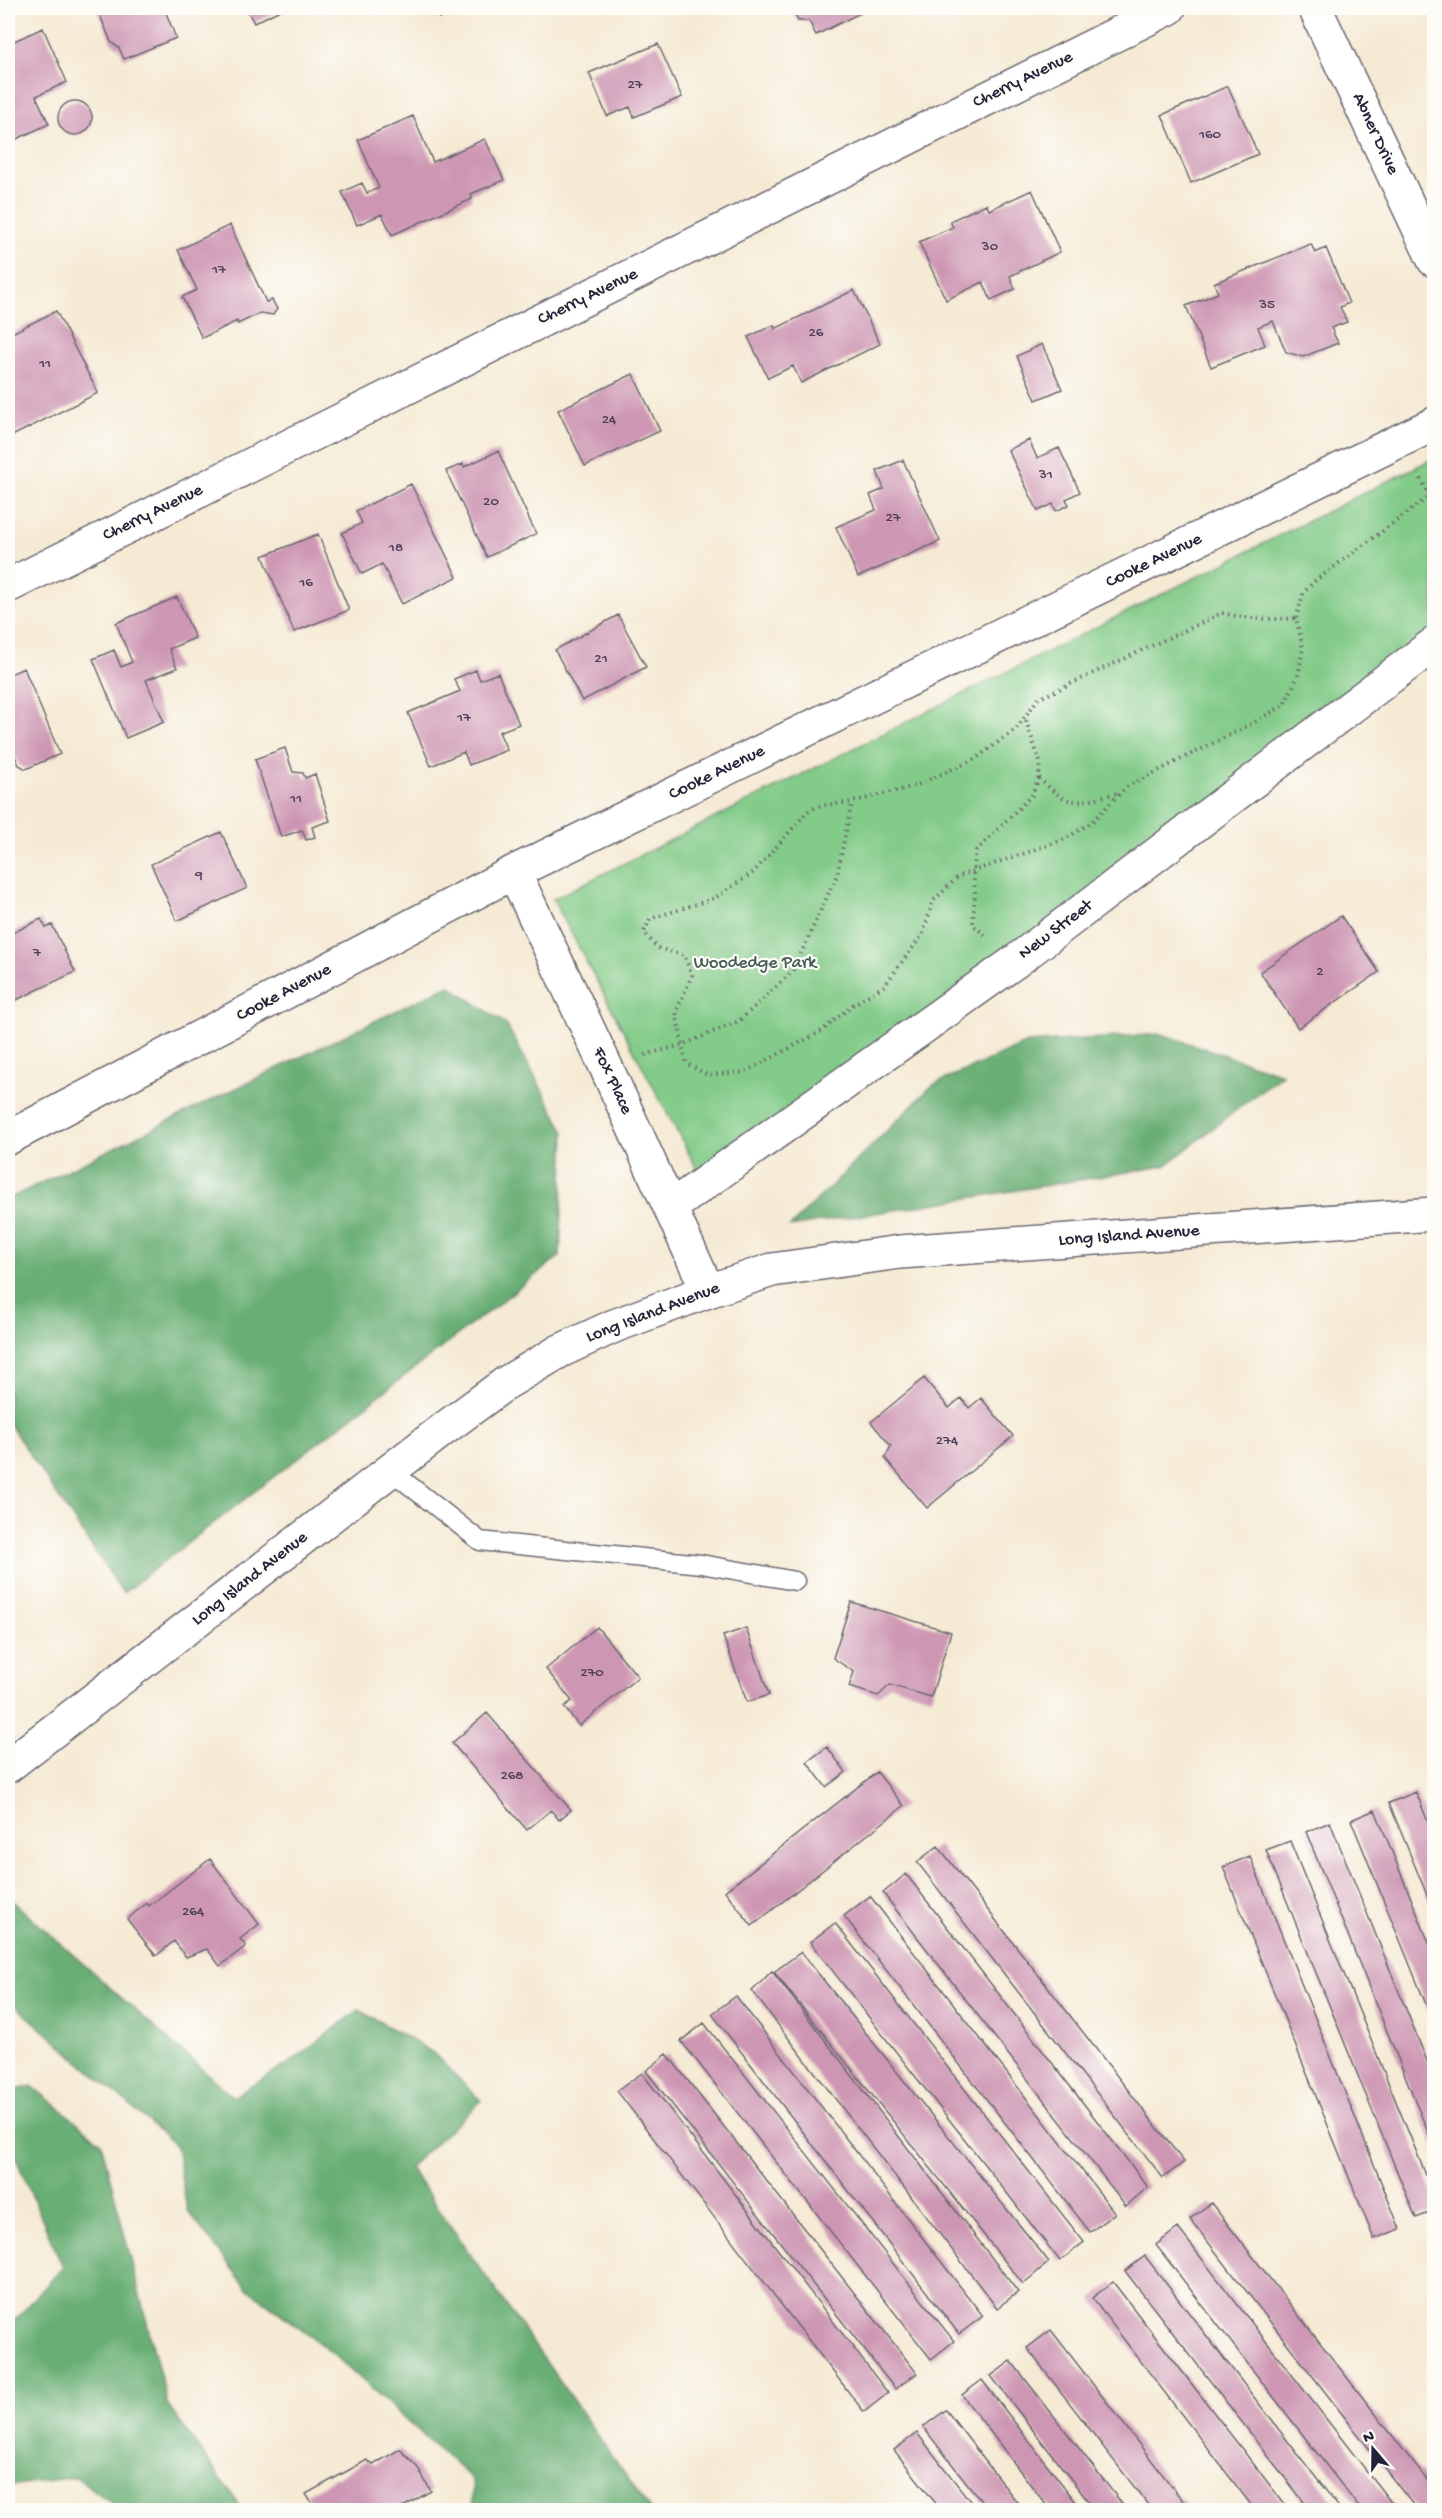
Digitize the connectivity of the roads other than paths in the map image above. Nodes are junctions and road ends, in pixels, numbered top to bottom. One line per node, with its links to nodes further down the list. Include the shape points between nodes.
1 (1169, 8): 5 (street, Cherry Avenue)
2 (1315, 8): 3 (street, Abner Drive)
3 (1434, 260)
4 (1434, 424): 7 (street, Cooke Avenue)
5 (8, 586)
6 (1434, 644): 9 (street, New Street, via 1016,961)
7 (514, 872): 8 (street, Cooke Avenue); 9 (street, Fox Place)
8 (8, 1138)
9 (671, 1208): 11 (street, Fox Place)
10 (1434, 1214): 11 (street, Long Island Avenue, via 900,1252 772,1270)
11 (708, 1291): 12 (street, Long Island Avenue, via 560,1351 506,1383)
12 (390, 1470): 13 (lane, via 480,1541 701,1564); 14 (street, Long Island Avenue)
13 (795, 1581)
14 (8, 1766)

